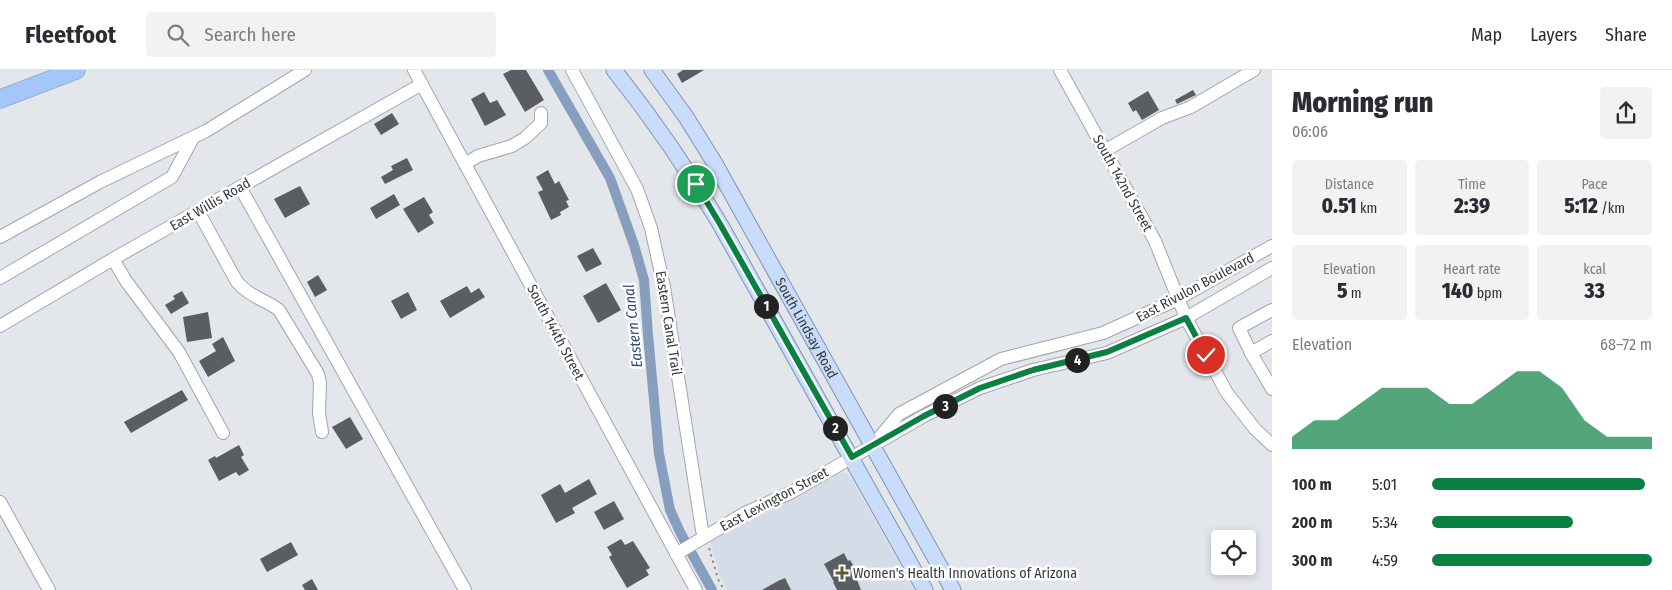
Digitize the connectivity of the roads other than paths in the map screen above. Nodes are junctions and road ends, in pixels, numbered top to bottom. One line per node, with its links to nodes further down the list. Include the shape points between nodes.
1 (76, 70): 9 (highway)
2 (305, 70): 11 (street)
3 (572, 70): 34 (street, Eastern Canal Trail, via 637,188 651,228 664,287)
4 (614, 70): 32 (main road, South Lindsay Road, via 649,115 706,200)
5 (652, 70): 31 (main road, South Lindsay Road, via 714,162)
6 (1060, 70): 12 (street, South 142nd Street)
7 (1254, 70): 12 (street, via 1191,107 1162,118)
8 (417, 76): 13 (street, South 144th Street); 14 (street, East Willis Road)
9 (0, 99)
10 (541, 113): 13 (street, via 541,123 525,138)
11 (193, 138): 16 (street, via 100,182); 20 (street, via 172,177)
12 (1106, 150): 21 (street, South 142nd Street, via 1155,241)
13 (465, 164): 35 (street, South 144th Street)
14 (240, 187): 15 (street, East Willis Road); 37 (street)
15 (198, 211): 18 (street, East Willis Road); 28 (street, via 237,282 244,290 279,310 318,374)
16 (0, 237)
17 (1272, 246): 21 (street, East Rivulon Boulevard)
18 (113, 259): 24 (street, East Willis Road); 29 (street, via 179,352)
19 (1272, 268): 23 (street, East Rivulon Boulevard)
20 (1, 274)
21 (1178, 299): 23 (street, South 142nd Street); 31 (street, East Rivulon Boulevard, via 1103,333 1001,358 899,414)
22 (1272, 310): 26 (street, via 1239,328)
23 (1186, 318): 30 (street, South 142nd Street, via 1227,393); 31 (street, East Rivulon Boulevard, via 1107,352 1033,370 980,388)
24 (0, 326)
25 (1272, 341): 26 (street)
26 (1251, 353): 27 (street)
27 (1272, 389)
28 (322, 432)
29 (223, 433)
30 (1272, 445)
31 (872, 446): 32 (street, East Lexington Street); 40 (main road, South Lindsay Road)
32 (852, 457): 34 (street, East Lexington Street); 39 (main road, South Lindsay Road)
33 (0, 502): 36 (street)
34 (702, 538): 35 (street, East Lexington Street)
35 (679, 552): 38 (street, South 144th Street)
36 (49, 590)
37 (464, 590)
38 (696, 590)
39 (925, 590)
40 (953, 590)

